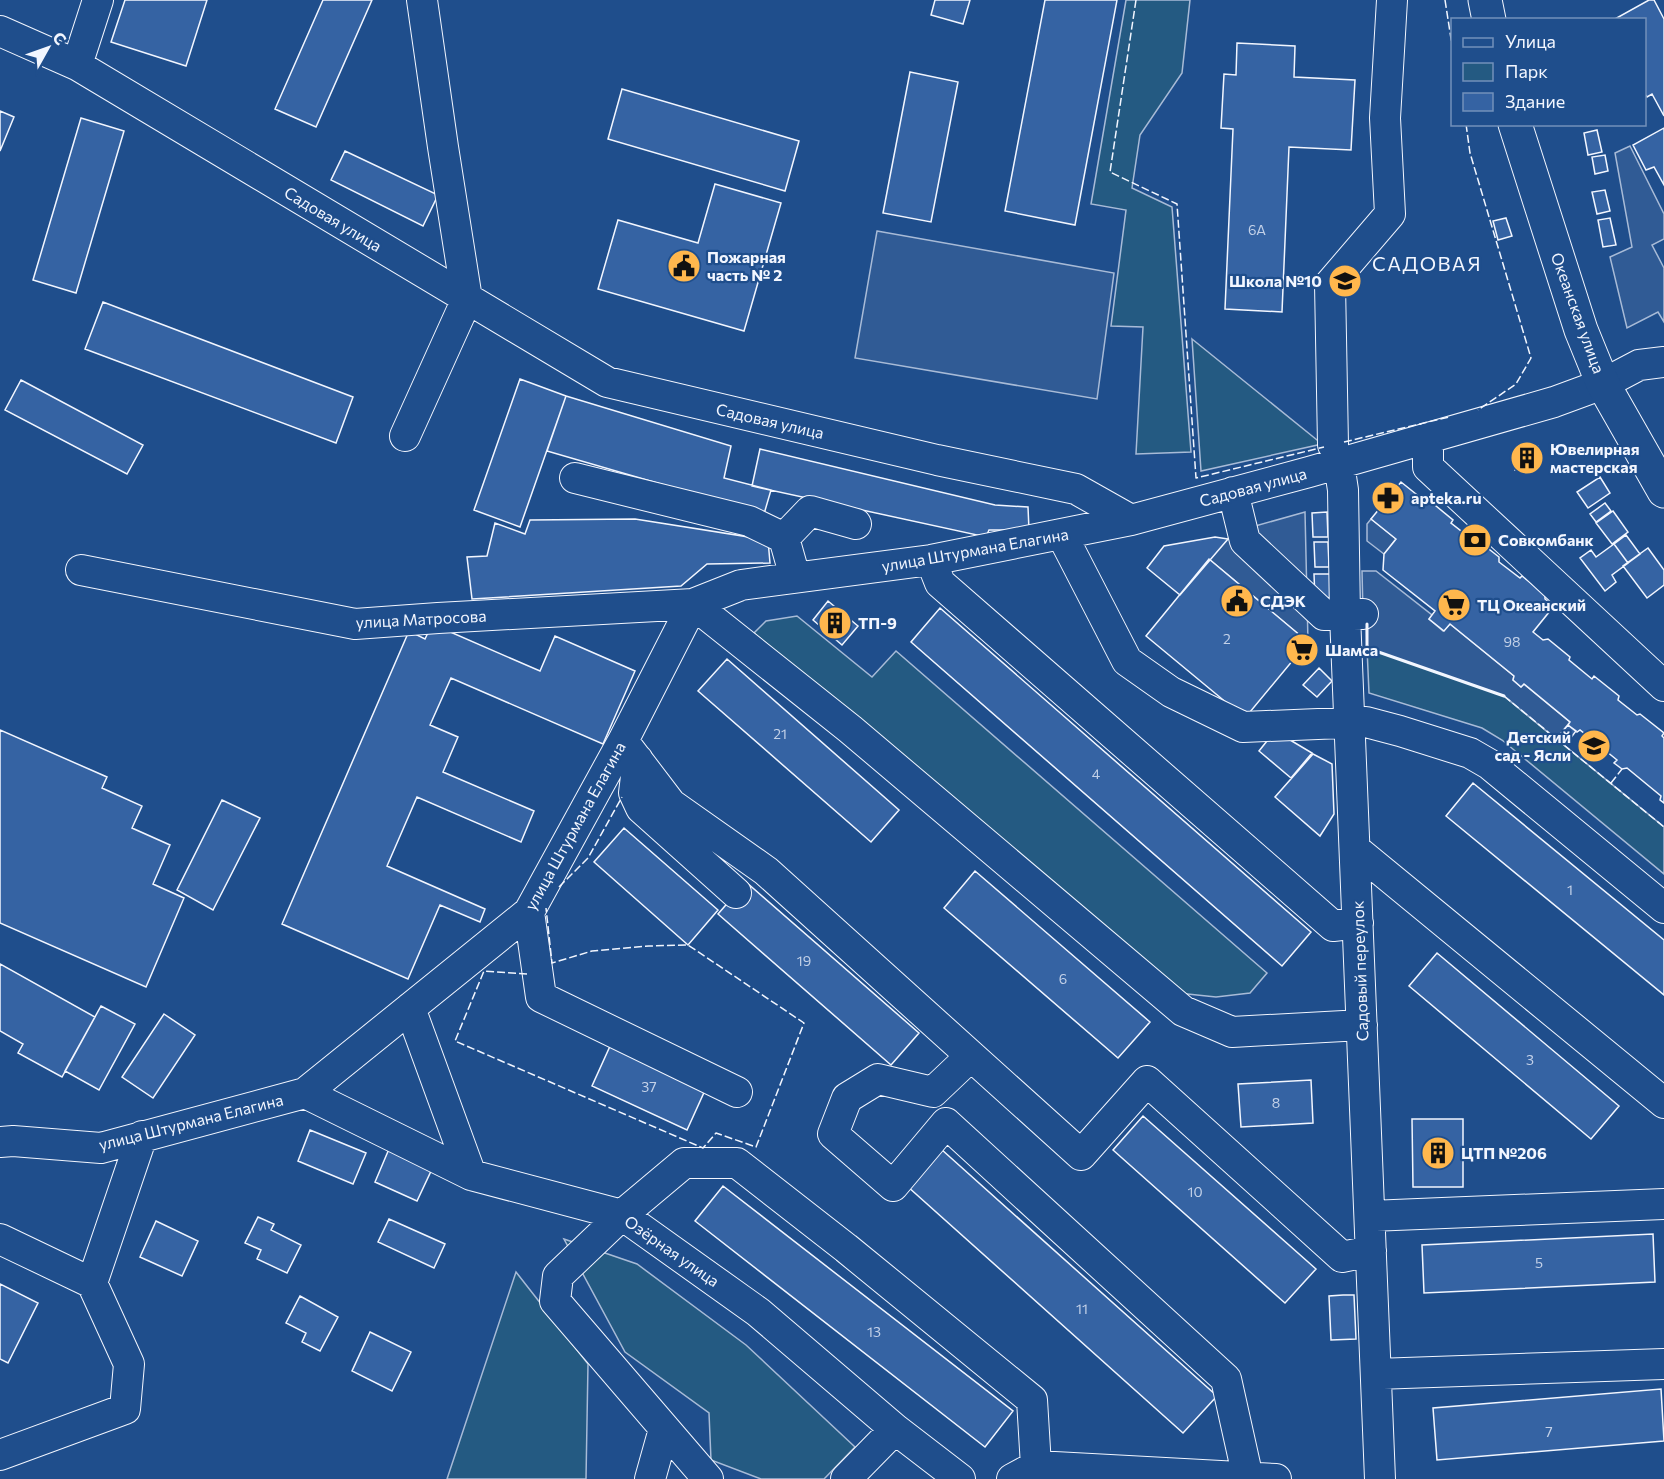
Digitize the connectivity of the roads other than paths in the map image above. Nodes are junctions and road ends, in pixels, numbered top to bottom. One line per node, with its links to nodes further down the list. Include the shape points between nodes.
1 (98, 0): 7 (street)
2 (422, 0): 9 (street)
3 (1392, 0): 14 (street, Садовый переулок, via 1385,118 1390,214 1330,284)
4 (1485, 0): 5 (main road)
5 (1489, 18)
6 (0, 31): 7 (street, Садовая улица)
7 (77, 65): 9 (street, Садовая улица)
8 (1516, 126): 11 (main road, Океанская улица, via 1581,330)
9 (467, 299): 12 (street); 18 (street, Садовая улица, via 607,382 1076,489)
10 (1664, 362): 11 (street, Садовая улица, via 1639,364)
11 (1604, 384): 13 (street, Садовая улица); 16 (main road, Океанская улица)
12 (405, 436)
13 (1428, 438): 14 (street, Садовая улица); 27 (street, via 1428,467)
14 (1336, 454): 17 (street, Садовая улица); 26 (street, Садовый переулок)
15 (575, 478): 21 (street, via 749,521)
16 (1664, 490)
17 (1233, 492): 18 (street, Садовая улица); 26 (street, via 1245,541 1324,615)
18 (1131, 520): 20 (street, улица Штурмана Елагина)
19 (856, 524): 21 (street, via 810,511)
20 (1062, 535): 22 (street, улица Штурмана Елагина); 28 (street, via 1127,661 1171,692 1243,727)
21 (784, 538): 24 (street)
22 (931, 560): 24 (street, улица Штурмана Елагина); 34 (street, via 940,583 1333,926)
23 (81, 570): 25 (street, улица Матросова, via 355,624)
24 (795, 578): 25 (street, улица Штурмана Елагина, via 741,585)
25 (693, 604): 29 (street, улица Штурмана Елагина); 36 (street, via 850,729 1183,1011 1232,1032)
26 (1354, 614): 28 (street, Садовый переулок)
27 (1664, 686)
28 (1350, 724): 30 (street, Садовый переулок); 32 (street, via 1366,722 1389,728 1470,753 1489,764)
29 (631, 751): 31 (street, via 634,793 641,808); 33 (street, улица Штурмана Елагина); 37 (street, via 671,804 766,871)
30 (1355, 849): 34 (street, Садовый переулок); 40 (street)
31 (736, 893)
32 (1664, 908)
33 (529, 912): 35 (street, улица Штурмана Елагина); 38 (street, via 541,997)
34 (1358, 923): 36 (street, Садовый переулок)
35 (410, 1008): 39 (street, улица Штурмана Елагина); 43 (street)
36 (1362, 1025): 46 (street, Садовый переулок)
37 (971, 1056): 48 (street, via 1081,1155 1147,1082 1342,1257); 56 (street, via 933,1092 878,1080 847,1098 833,1134 892,1186 946,1123 1226,1379)
38 (737, 1092)
39 (305, 1093): 41 (street, улица Штурмана Елагина); 43 (street, Озёрная улица)
40 (1664, 1103)
41 (142, 1136): 42 (street, улица Штурмана Елагина, via 101,1148); 49 (street)
42 (0, 1142)
43 (471, 1175): 45 (street, Озёрная улица)
44 (1664, 1204): 46 (street)
45 (622, 1215): 52 (street, via 558,1276 555,1301); 53 (street, Озёрная улица, via 758,1312); 55 (street, via 684,1163 736,1163 1032,1400)
46 (1370, 1216): 48 (street, Садовый переулок)
47 (0, 1239): 49 (street)
48 (1371, 1251): 51 (street, Садовый переулок)
49 (92, 1283): 54 (street, via 129,1364 125,1408)
50 (1664, 1364): 51 (street)
51 (1376, 1374): 62 (street, Садовый переулок)
52 (664, 1429): 57 (street); 58 (street)
53 (895, 1429): 59 (street); 60 (street, Озёрная улица)
54 (0, 1455)
55 (1024, 1473): 56 (street)
56 (1248, 1478): 61 (street)
57 (650, 1479)
58 (708, 1479)
59 (846, 1479)
60 (960, 1479)
61 (1276, 1479)
62 (1380, 1479)

